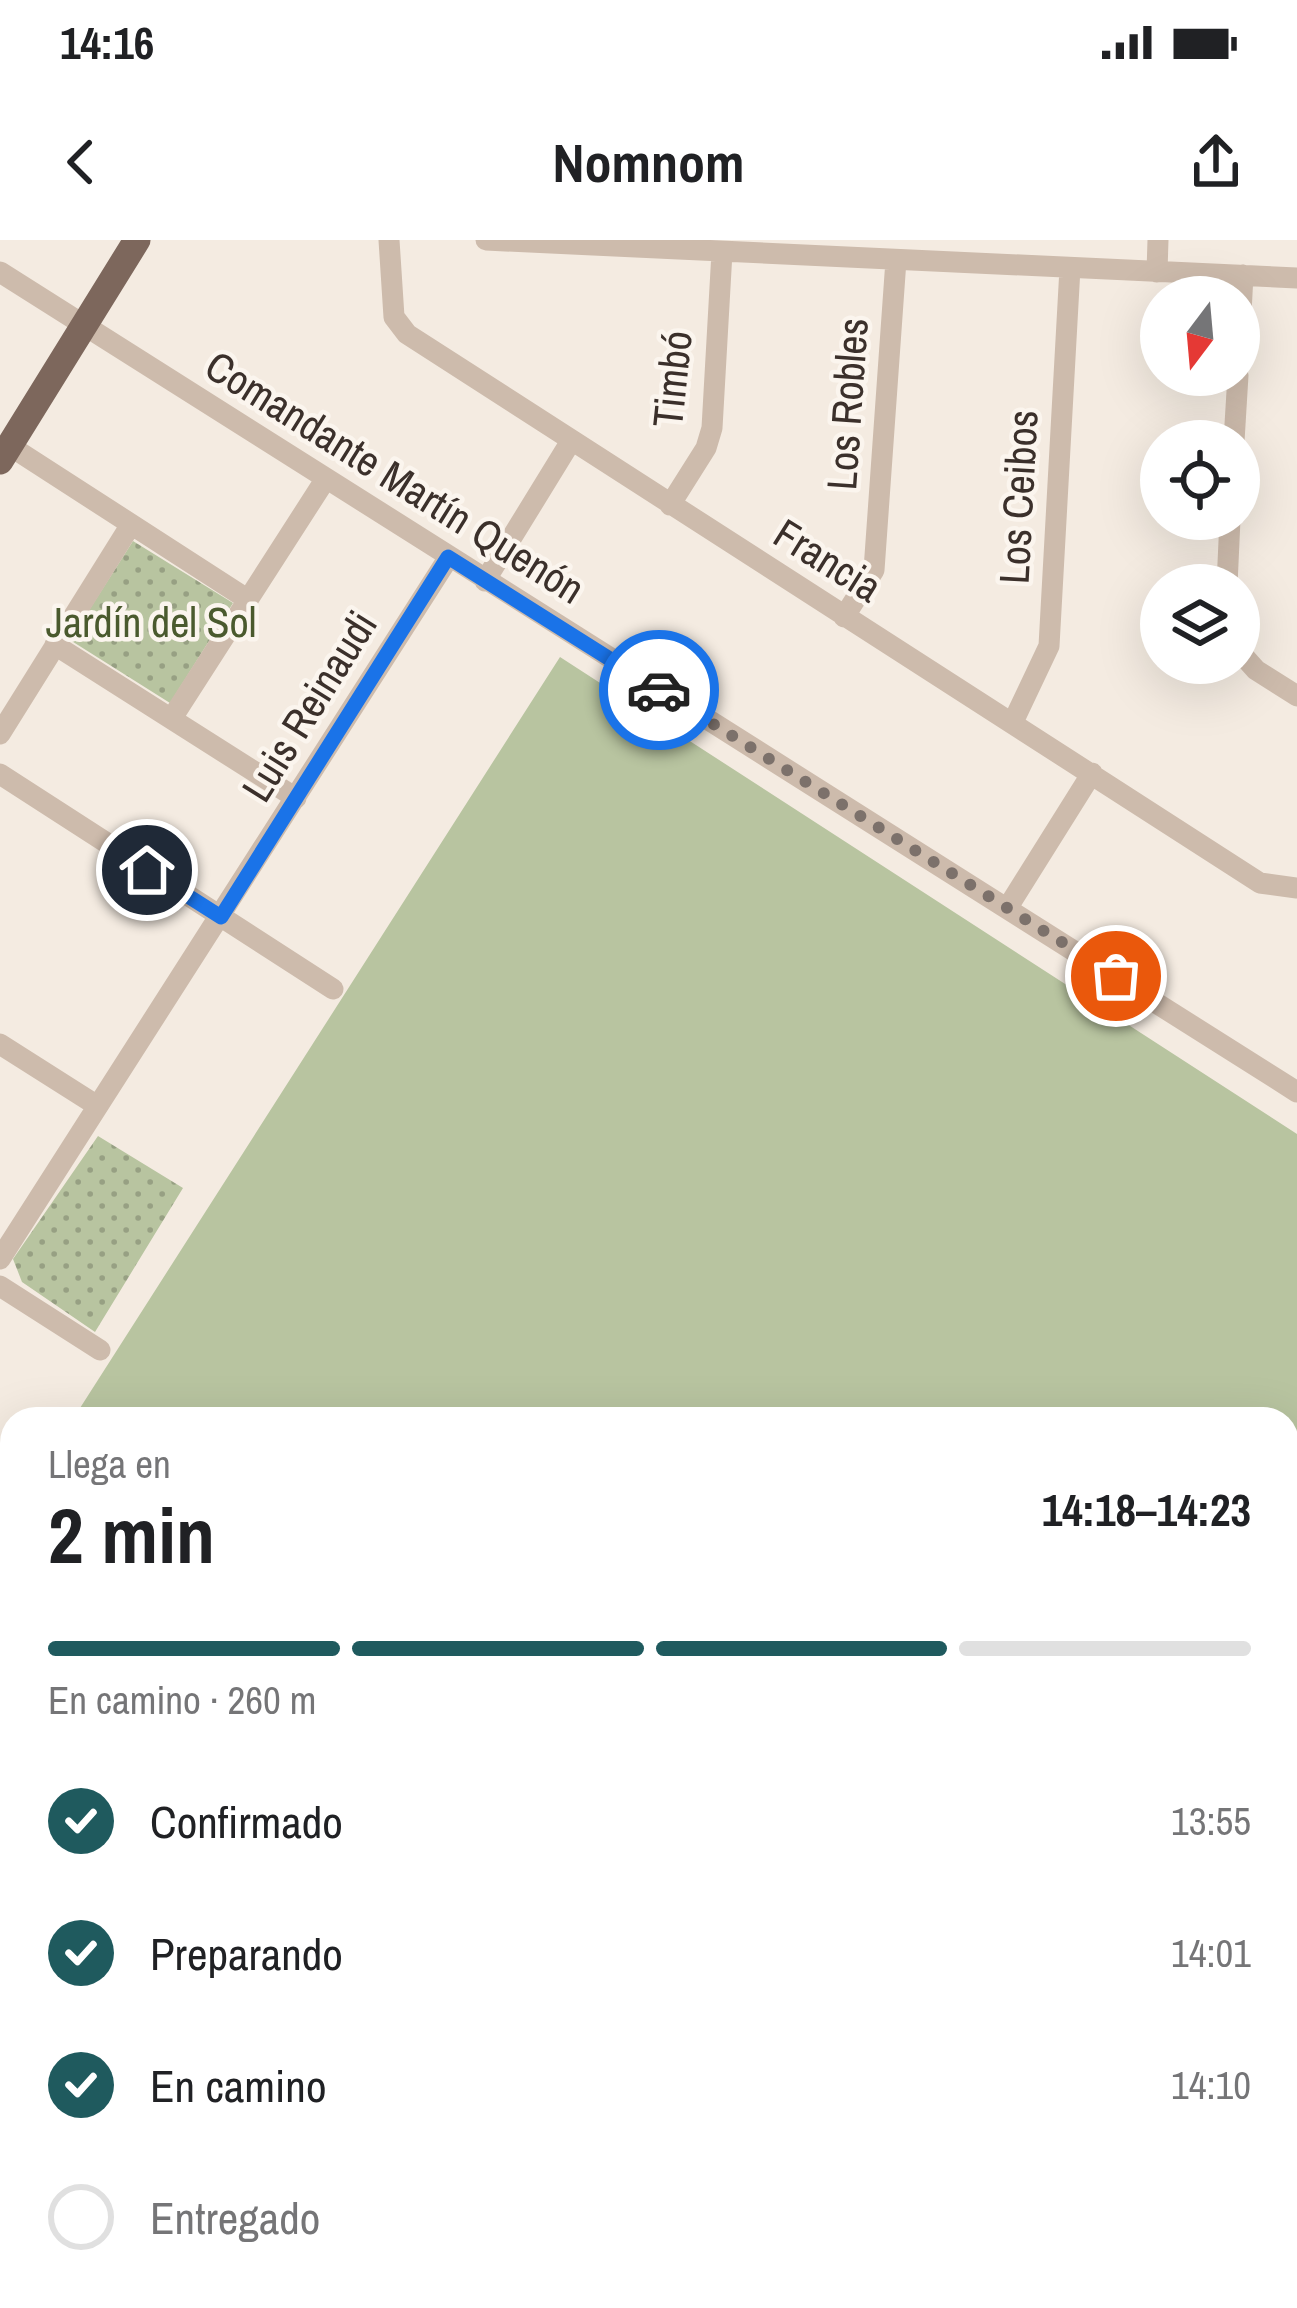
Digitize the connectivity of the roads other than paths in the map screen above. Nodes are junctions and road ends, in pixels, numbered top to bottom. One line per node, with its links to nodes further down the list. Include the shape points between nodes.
1 (137, 240): 15 (main road)
2 (389, 240): 16 (street, Francia, via 394,317 407,334)
3 (485, 240): 5 (street)
4 (1158, 240): 12 (street)
5 (642, 244): 8 (street)
6 (809, 248): 8 (street); 9 (street)
7 (983, 251): 9 (street); 10 (street)
8 (722, 252): 19 (street, Timbó, via 712,428)
9 (896, 260): 24 (street, Los Robles, via 874,570)
10 (1070, 268): 12 (street); 29 (street, Los Ceibos, via 1049,646)
11 (0, 272): 15 (street, Comandante Martín Quenón)
12 (1156, 272): 13 (street)
13 (1243, 275): 14 (street)
14 (1297, 278)
15 (84, 326): 17 (main road); 18 (street, Comandante Martín Quenón)
16 (571, 441): 19 (street, Francia); 22 (street)
17 (5, 454): 20 (street)
18 (326, 480): 21 (street, Comandante Martín Quenón); 23 (street)
19 (670, 505): 24 (street, Francia)
20 (130, 526): 23 (street); 25 (street)
21 (448, 557): 22 (street, Comandante Martín Quenón); 33 (street, Luis Reinaudi)
22 (485, 581): 35 (street, Comandante Martín Quenón)
23 (247, 599): 28 (street)
24 (844, 616): 29 (street, Francia)
25 (55, 645): 28 (street); 30 (street)
26 (1260, 673): 27 (street)
27 (1297, 697)
28 (172, 718): 33 (street)
29 (1012, 722): 31 (street, Francia)
30 (0, 734)
31 (1093, 773): 34 (street, Francia, via 1260,883); 35 (street)
32 (0, 774): 36 (street)
33 (296, 798): 36 (street, Luis Reinaudi)
34 (1297, 888)
35 (1008, 907): 39 (street, Comandante Martín Quenón)
36 (221, 917): 37 (street); 40 (street, Luis Reinaudi)
37 (333, 989)
38 (0, 1044): 40 (street)
39 (1297, 1092)
40 (96, 1105): 41 (street, Luis Reinaudi)
41 (0, 1259)
42 (0, 1286): 43 (street)
43 (100, 1350)

